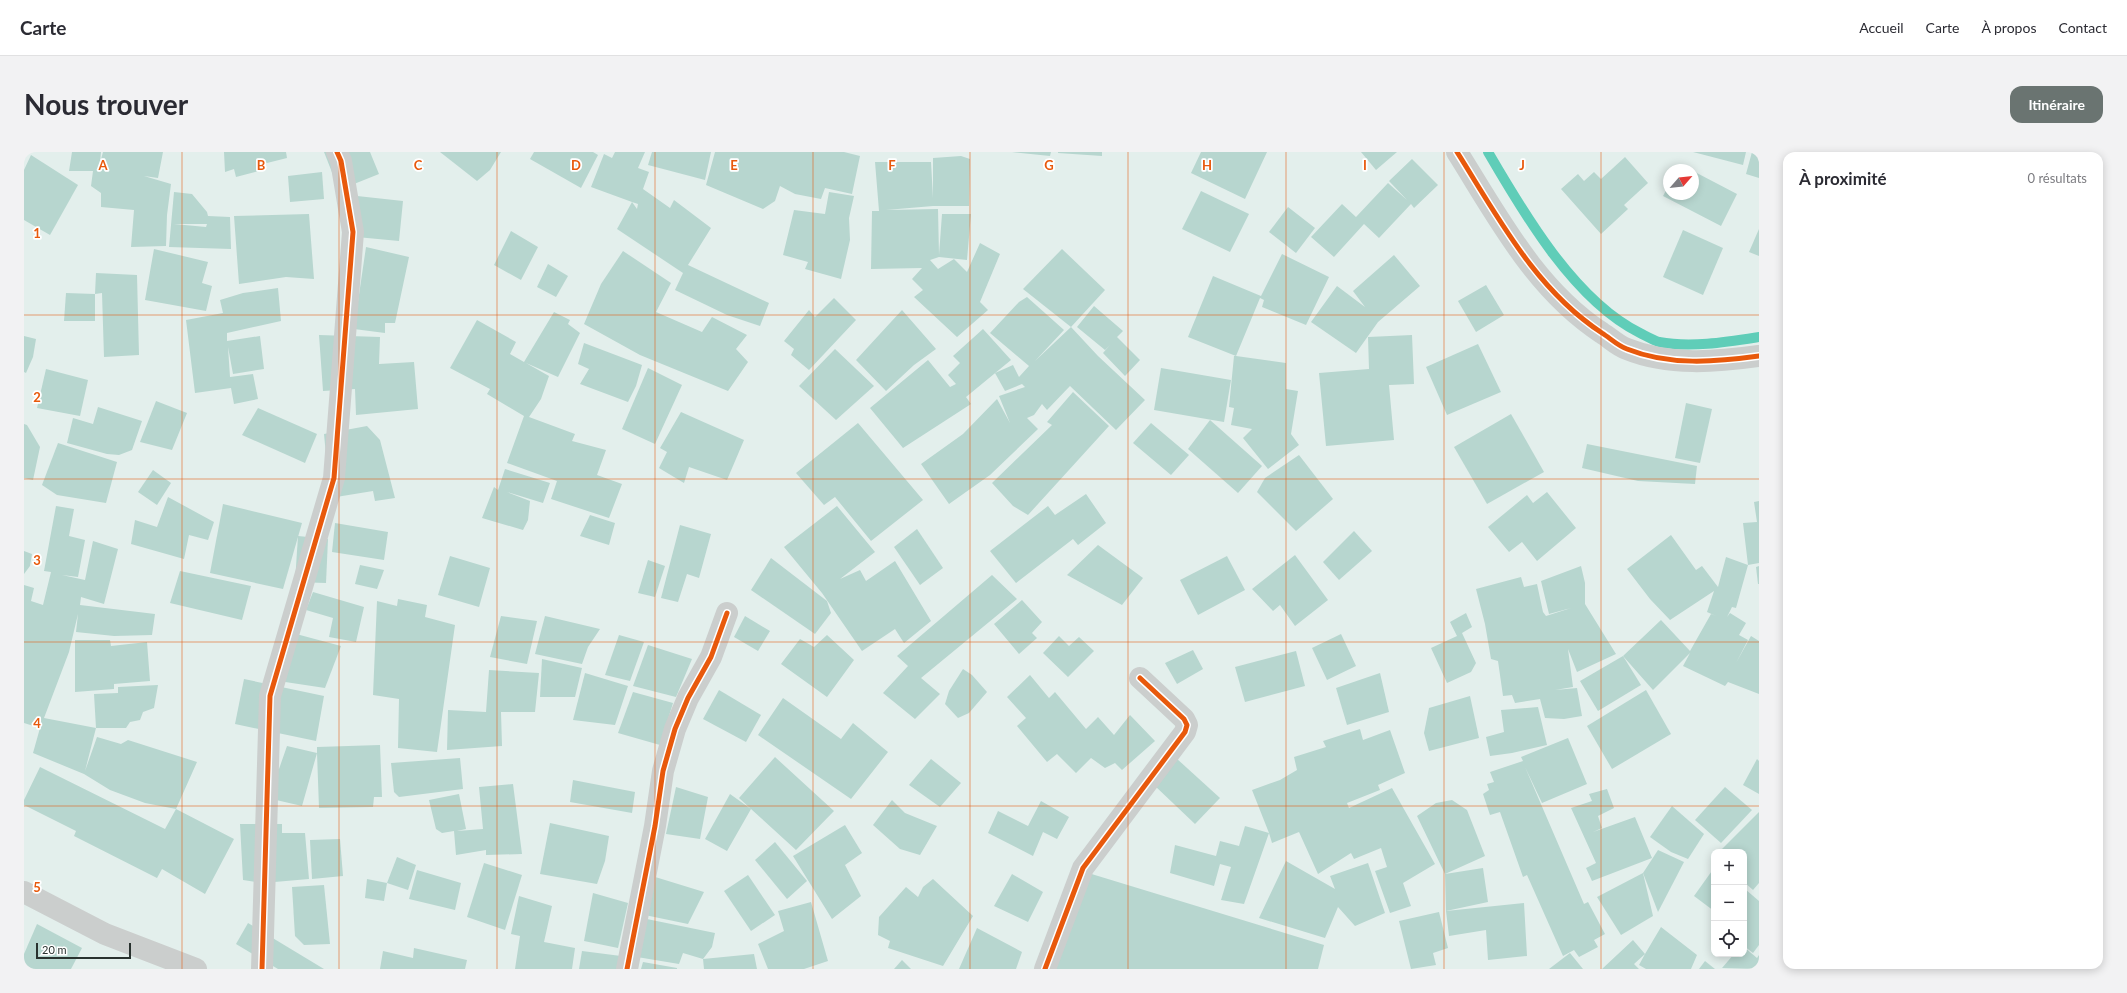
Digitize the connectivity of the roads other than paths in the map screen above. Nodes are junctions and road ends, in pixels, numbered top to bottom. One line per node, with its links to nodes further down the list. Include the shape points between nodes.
1 (337, 152): 8 (street, via 341,161 353,232 334,478 270,696)
2 (1456, 152): 3 (street, via 1524,259 1556,294 1590,324 1626,349 1673,360 1723,361)
3 (1759, 356)
4 (727, 613): 9 (street, via 711,657 688,698 673,736 663,772)
5 (1140, 678): 10 (street, via 1184,718 1187,725 1185,732 1083,868)
6 (24, 892): 7 (street, via 105,934)
7 (196, 969)
8 (262, 969)
9 (627, 969)
10 (1045, 969)

